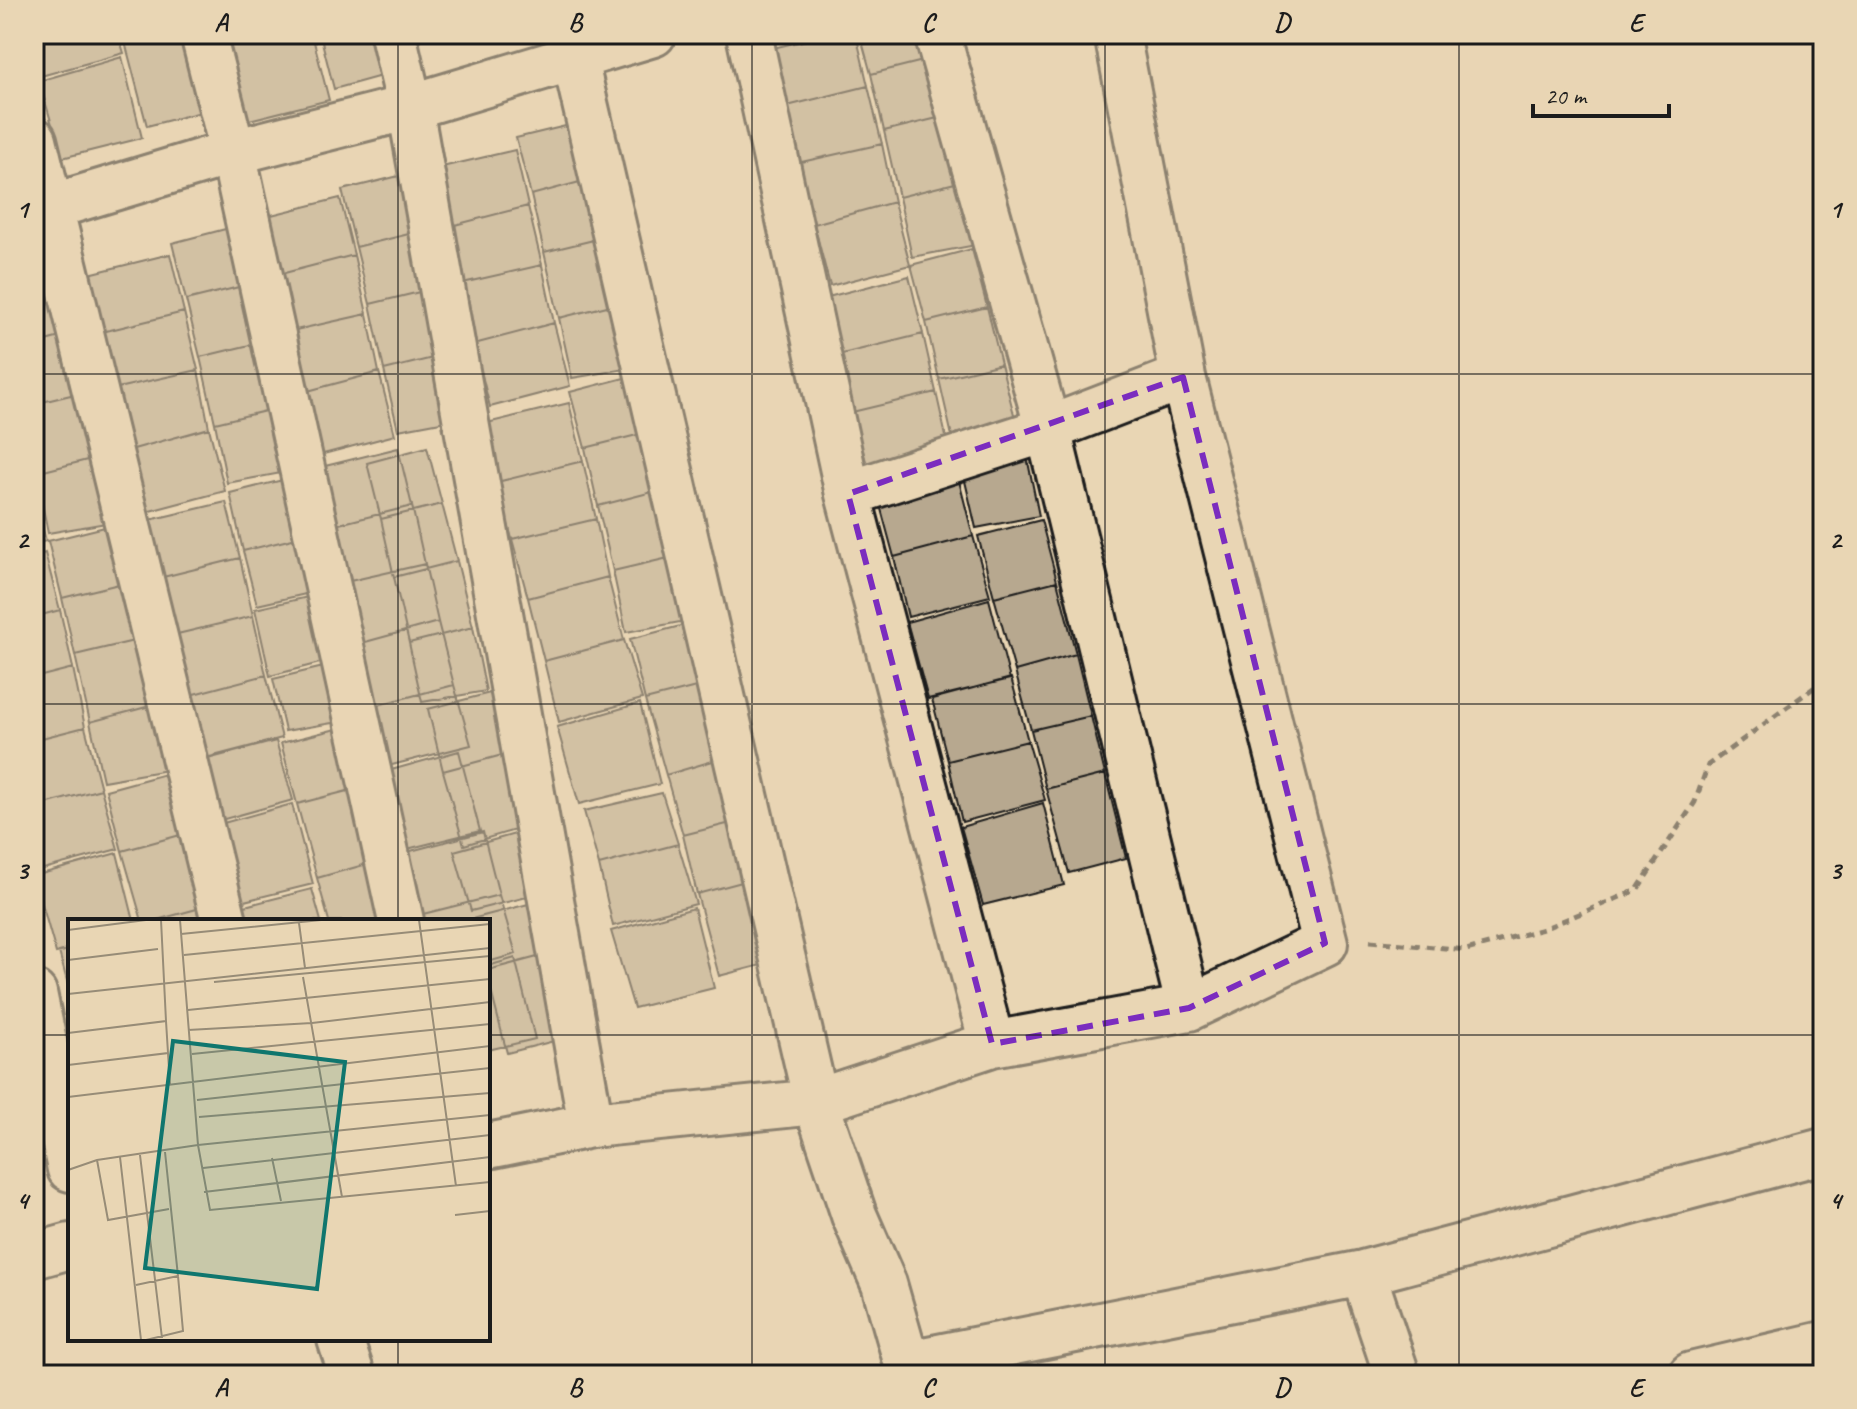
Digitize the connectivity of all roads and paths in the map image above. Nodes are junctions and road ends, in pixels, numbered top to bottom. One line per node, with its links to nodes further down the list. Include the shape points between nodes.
1 (203, 34): 10 (street)
2 (393, 34): 8 (street)
3 (653, 34): 7 (street)
4 (749, 34): 14 (street)
5 (937, 34): 13 (street)
6 (1117, 34): 12 (street)
7 (572, 47): 8 (street); 22 (street)
8 (410, 107): 10 (street); 23 (street)
9 (34, 140): 11 (street)
10 (233, 152): 11 (street); 17 (street)
11 (42, 209): 16 (street)
12 (1183, 377): 13 (street); 18 (street)
13 (1048, 429): 14 (street); 20 (street)
14 (848, 494): 21 (street)
15 (1823, 681): 18 (path, via 1708,765 1695,802 1637,890 1543,929 1466,950)
16 (223, 919)
17 (401, 919)
18 (1325, 943): 20 (street)
19 (34, 993): 26 (street)
20 (1189, 1008): 21 (street)
21 (992, 1044): 22 (street)
22 (816, 1102): 23 (street); 32 (street, via 884,1284)
23 (591, 1125): 24 (street)
24 (490, 1146)
25 (1823, 1151): 29 (street)
26 (68, 1159)
27 (68, 1247): 28 (street)
28 (34, 1256)
29 (1363, 1273): 32 (street); 34 (street)
30 (341, 1341): 33 (street)
31 (1823, 1344): 35 (street)
32 (909, 1369)
33 (352, 1375)
34 (1397, 1375)
35 (1691, 1375)

